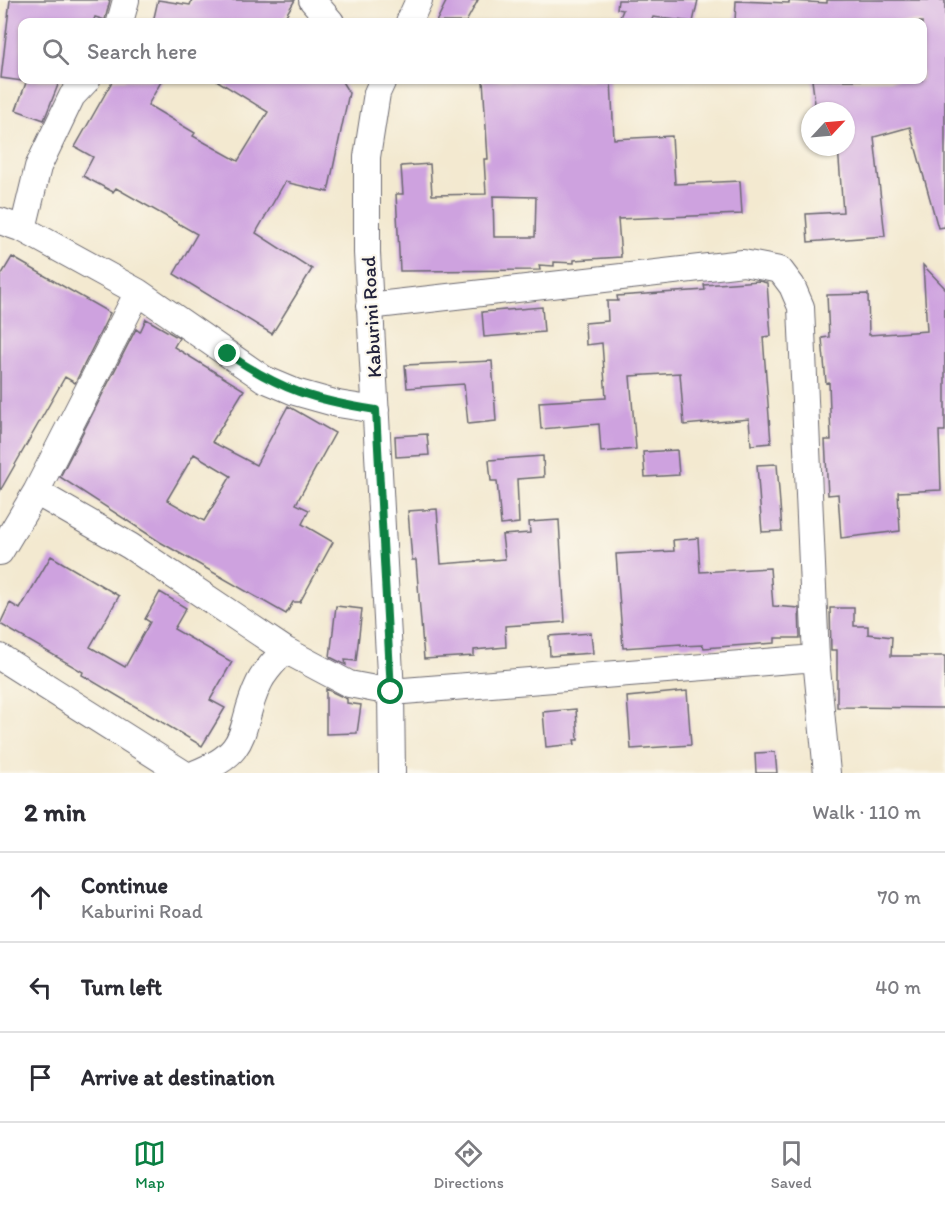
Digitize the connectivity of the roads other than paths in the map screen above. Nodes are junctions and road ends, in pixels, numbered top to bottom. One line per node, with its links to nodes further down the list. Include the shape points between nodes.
1 (126, 0): 3 (street)
2 (419, 0): 4 (street)
3 (121, 18)
4 (411, 18)
5 (83, 84): 7 (street, via 72,96)
6 (376, 84): 9 (street, Kaburini Road, via 367,157)
7 (12, 225): 8 (street)
8 (138, 292): 10 (street, via 264,379 338,404); 11 (street)
9 (369, 306): 10 (street, Kaburini Road); 15 (street, via 743,263 780,270 801,307)
10 (376, 410): 16 (street, Kaburini Road)
11 (36, 492): 12 (street); 13 (street, via 130,546)
12 (0, 552)
13 (285, 650): 16 (street, via 349,684); 18 (street, via 260,680 239,744 228,756)
14 (0, 657): 17 (street)
15 (816, 658): 16 (street); 20 (street)
16 (391, 692): 19 (street, Kaburini Road)
17 (183, 773)
18 (196, 773)
19 (392, 773)
20 (827, 773)

